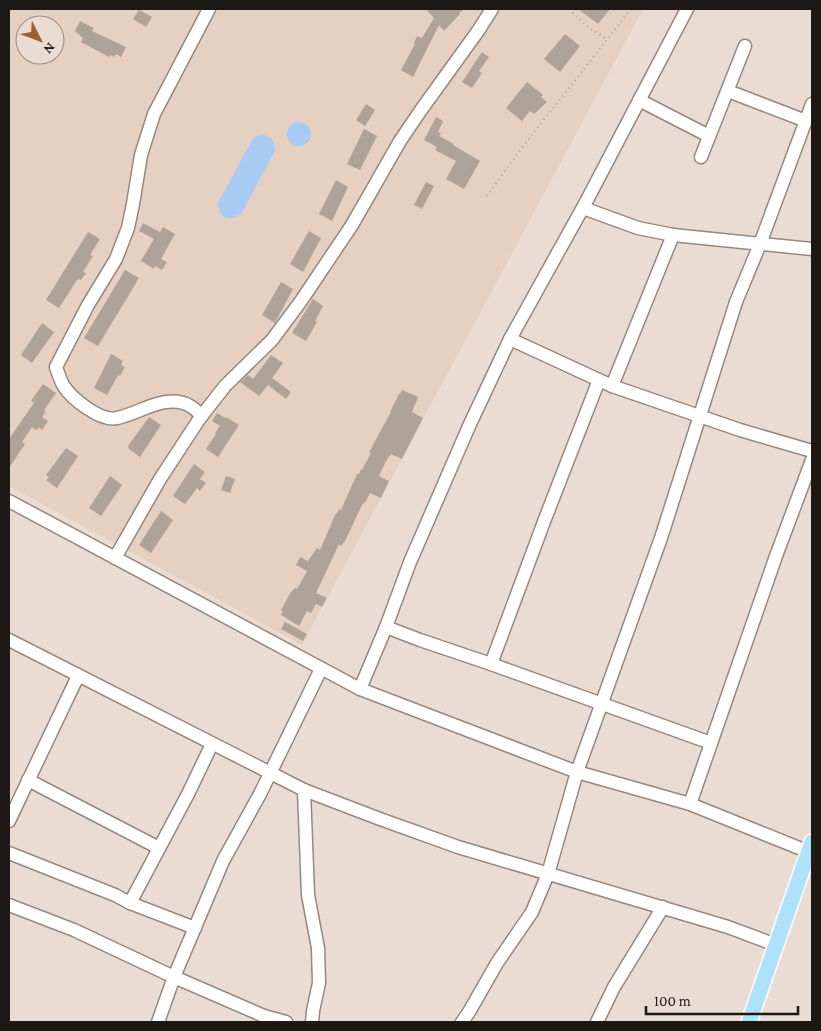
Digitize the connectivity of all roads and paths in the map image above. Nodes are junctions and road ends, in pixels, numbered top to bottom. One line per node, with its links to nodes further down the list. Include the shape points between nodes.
1 (209, 9): 22 (street, via 154,114 141,155 128,228 116,259 56,367 63,385 96,414 114,419 158,402 176,402 188,404)
2 (492, 9): 22 (street, via 405,133 352,225 301,301 272,340 225,386)
3 (569, 9): 6 (path)
4 (631, 9): 6 (path)
5 (687, 9): 9 (street)
6 (607, 39): 14 (path)
7 (745, 46): 8 (street)
8 (728, 91): 11 (street); 12 (street)
9 (639, 100): 12 (street); 15 (street)
10 (812, 104): 11 (street)
11 (806, 121): 17 (street)
12 (708, 136): 13 (street)
13 (701, 157)
14 (487, 196)
15 (583, 208): 16 (street, via 638,228); 19 (street)
16 (673, 235): 17 (street); 21 (street)
17 (760, 244): 18 (street); 23 (street, via 736,302)
18 (812, 249)
19 (510, 339): 20 (street); 28 (street, via 421,536)
20 (600, 380): 21 (street); 30 (street)
21 (612, 386): 23 (street)
22 (202, 416): 27 (street, via 160,479)
23 (700, 416): 24 (street); 34 (street)
24 (812, 451)
25 (812, 460): 35 (street)
26 (9, 501): 27 (street)
27 (115, 558): 31 (street)
28 (386, 627): 30 (street); 33 (street)
29 (9, 640): 32 (street)
30 (491, 664): 34 (street)
31 (321, 669): 33 (street); 37 (street)
32 (78, 676): 36 (street); 39 (street)
33 (360, 689): 38 (street)
34 (603, 704): 35 (street); 38 (street)
35 (712, 743): 41 (street)
36 (212, 744): 37 (street); 44 (street)
37 (271, 771): 40 (street); 50 (street, via 223,861)
38 (577, 772): 41 (street); 46 (street)
39 (28, 780): 42 (street); 44 (street)
40 (304, 790): 46 (street, via 450,844); 55 (street, via 308,895 318,948 319,974)
41 (690, 804): 43 (street)
42 (9, 822)
43 (810, 847): 51 (main road)
44 (159, 848): 47 (street)
45 (9, 853): 47 (street)
46 (548, 874): 49 (street); 56 (street, via 532,912)
47 (130, 902): 50 (street)
48 (9, 906): 52 (street, via 74,930)
49 (663, 907): 51 (street); 57 (street, via 614,987)
50 (194, 928): 52 (street)
51 (776, 945): 58 (main road)
52 (174, 977): 53 (street); 54 (street, via 264,1016)
53 (158, 1022)
54 (286, 1022)
55 (312, 1022)
56 (462, 1022)
57 (597, 1022)
58 (749, 1022)

